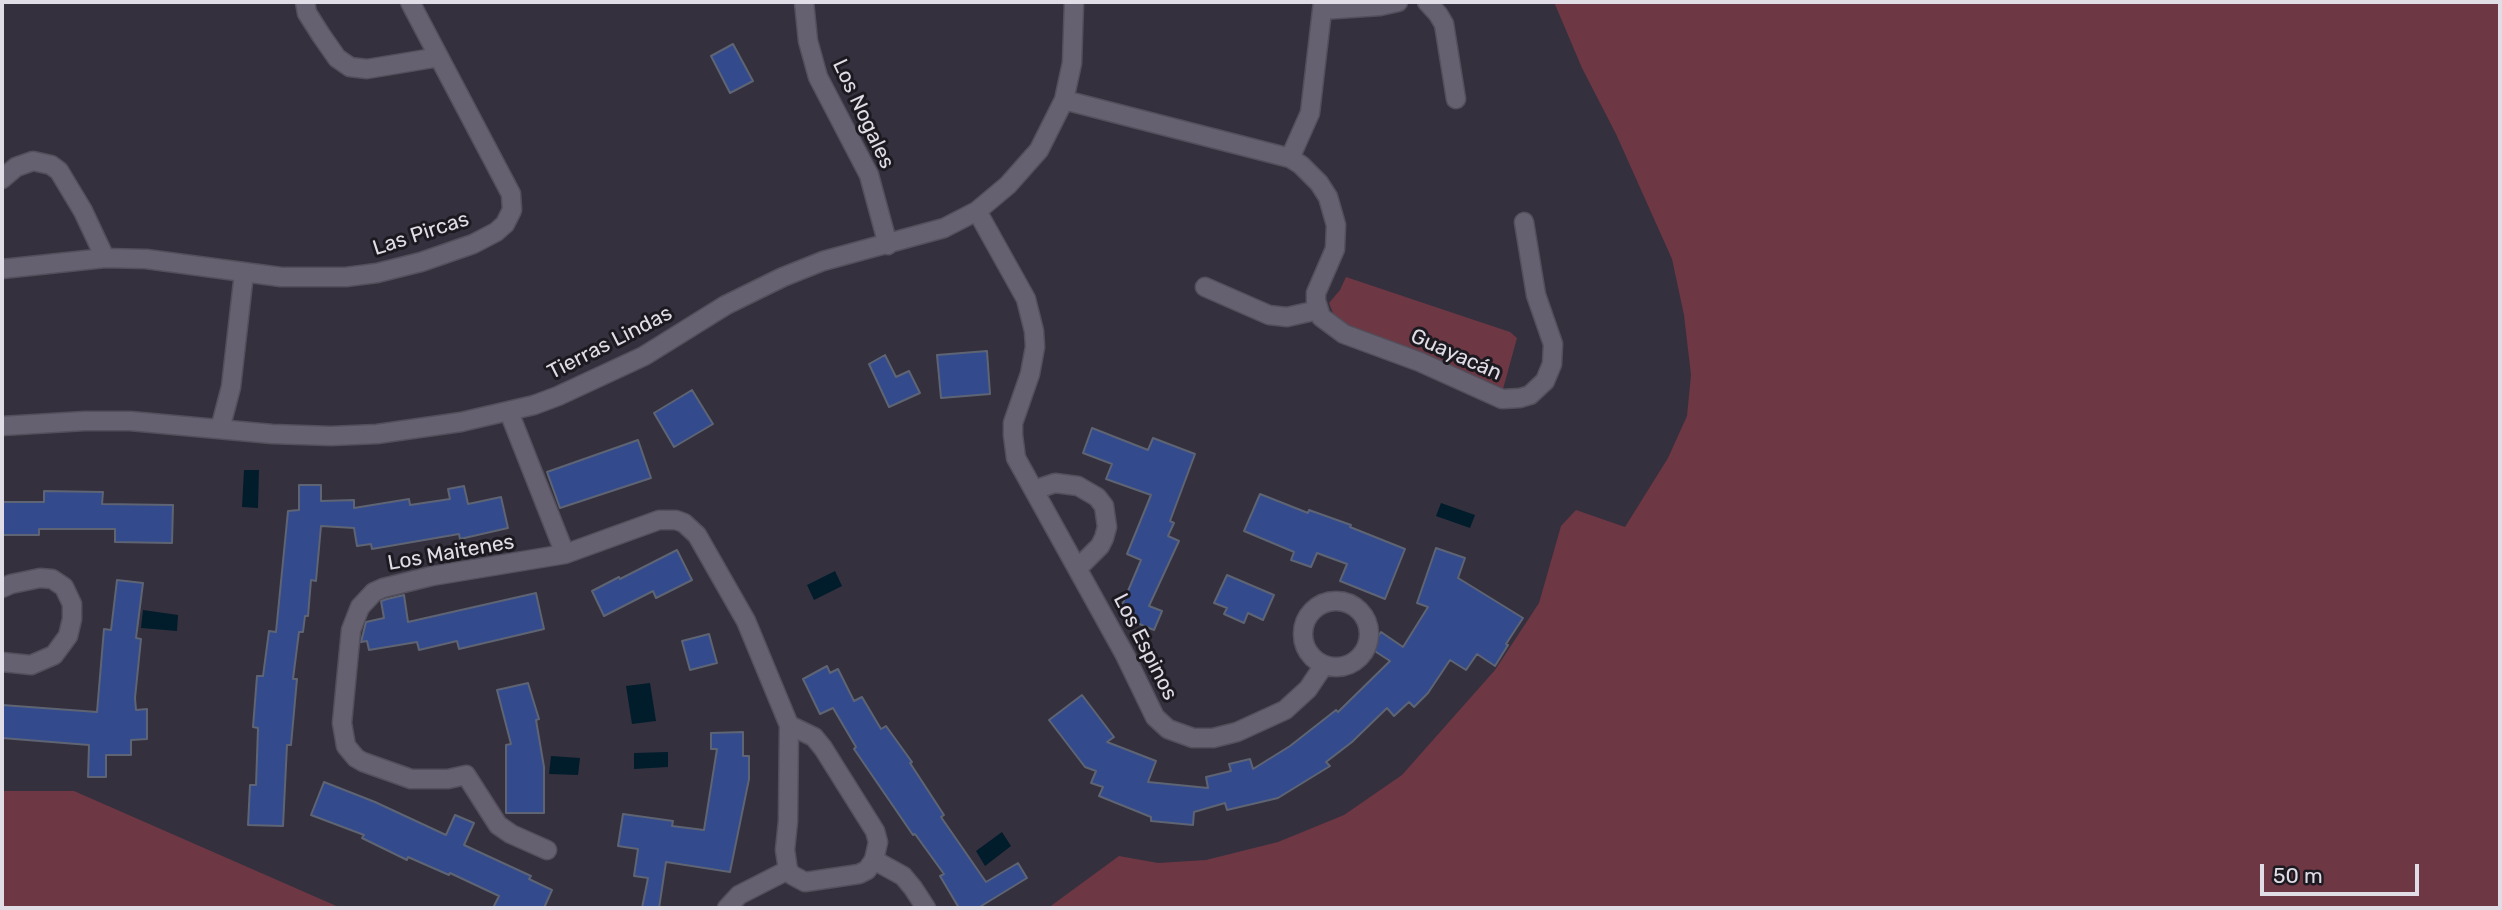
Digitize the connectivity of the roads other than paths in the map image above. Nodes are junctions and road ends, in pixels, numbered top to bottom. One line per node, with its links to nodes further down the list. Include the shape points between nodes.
1 (305, 2): 8 (street, via 321,36 349,68)
2 (410, 2): 8 (street, Las Pircas)
3 (804, 2): 15 (street, Los Nogales, via 818,77 869,175)
4 (1074, 2): 10 (street, Tierras Lindas, via 1072,64)
5 (1398, 2): 7 (street)
6 (1427, 2): 9 (street, via 1444,24)
7 (1322, 6): 11 (street, via 1310,113)
8 (439, 57): 18 (street, Las Pircas, via 511,194 512,210 505,224 473,243 377,274 314,278)
9 (1456, 99)
10 (1064, 100): 11 (street); 13 (street, Tierras Lindas, via 1039,150)
11 (1290, 158): 20 (street, via 1319,183 1336,225 1335,248 1316,293)
12 (2, 179): 16 (street, via 24,163 51,165 65,178)
13 (977, 211): 15 (street, Tierras Lindas, via 944,228); 24 (street, Los Espinos, via 1031,315 1033,360 1016,410 1013,435 1016,458)
14 (1524, 222): 20 (street, Guayacán, via 1533,281 1553,355 1545,381 1530,395 1510,400 1494,397 1440,370 1344,334)
15 (888, 244): 21 (street, Tierras Lindas, via 783,277 726,305 644,356 558,396)
16 (105, 258): 17 (street, Las Pircas); 18 (street, Las Pircas, via 179,262)
17 (2, 269)
18 (244, 273): 23 (street, via 231,387)
19 (1205, 286): 20 (street, via 1269,315 1287,317)
20 (1318, 310)
21 (509, 412): 23 (street, Tierras Lindas, via 377,435); 25 (street)
22 (2, 426): 23 (street, Tierras Lindas, via 130,421)
23 (220, 429)
24 (1034, 490): 26 (street, Los Espinos); 26 (street, via 1055,483 1078,486 1104,506 1104,538)
25 (565, 554): 30 (street, Los Maitenes, via 659,520 676,520 691,528 751,630); 31 (street, Los Maitenes, via 432,576 374,592 360,607 351,630 342,723 343,738 356,758 411,779 466,775 498,825)
26 (1078, 568): 29 (street, Los Espinos, via 1150,710 1176,733 1213,738 1262,722 1299,699)
27 (2, 588): 28 (street, via 52,579 64,587 72,604 70,628 54,655 31,665)
28 (2, 662)
29 (1324, 665)
30 (789, 724): 32 (street, via 814,737 862,810 877,836); 33 (street, Los Maitenes)
31 (547, 850)
32 (874, 860): 33 (street, via 859,874 814,882 797,880); 35 (street, via 903,876)
33 (788, 870): 34 (street, via 739,895)
34 (727, 908)
35 (926, 908)

